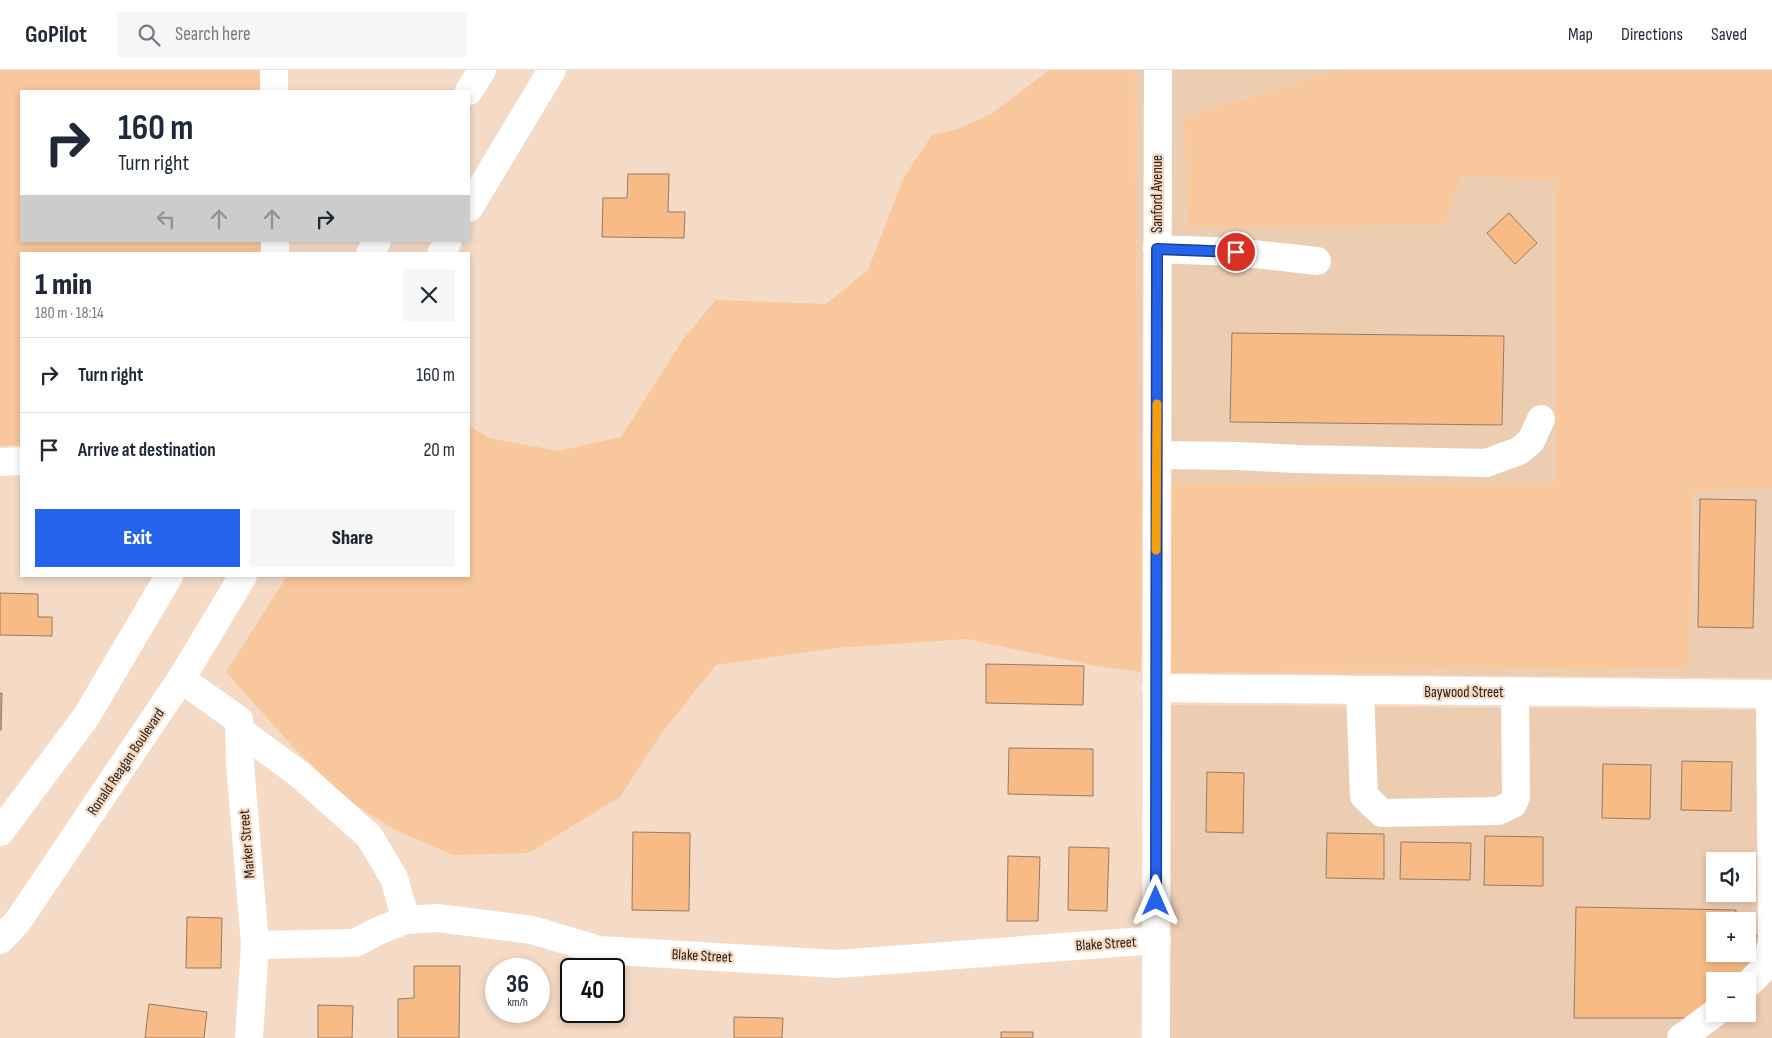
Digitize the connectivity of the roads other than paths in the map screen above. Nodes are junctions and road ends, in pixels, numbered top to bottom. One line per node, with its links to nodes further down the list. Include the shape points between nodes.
1 (274, 70): 5 (street)
2 (482, 70): 6 (street)
3 (552, 70): 7 (street)
4 (1158, 70): 8 (street, Sanford Avenue)
5 (274, 90)
6 (470, 90)
7 (470, 206)
8 (1157, 249): 9 (street); 11 (street, Sanford Avenue)
9 (1317, 260)
10 (1541, 419): 11 (street, via 1531,441 1519,451 1486,463)
11 (1156, 455): 17 (street, Sanford Avenue)
12 (20, 461): 13 (street)
13 (0, 462)
14 (168, 577): 22 (street, via 86,717)
15 (242, 577): 16 (street, Ronald Reagan Boulevard)
16 (181, 679): 21 (street, via 239,720); 24 (street, Ronald Reagan Boulevard, via 18,921)
17 (1156, 688): 18 (street, Baywood Street); 25 (street, Sanford Avenue)
18 (1360, 691): 19 (street, Baywood Street); 19 (street, via 1364,796 1382,813 1498,811 1513,804 1516,797)
19 (1514, 692): 20 (street, Baywood Street)
20 (1771, 694): 27 (street, via 1772,941 1767,965)
21 (239, 730): 23 (street, via 298,774 369,836 394,878); 26 (street, Marker Street)
22 (0, 832)
23 (406, 920): 25 (street, Blake Street, via 437,918 532,930 599,950 837,964); 26 (street, Blake Street, via 355,943)
24 (0, 940)
25 (1156, 940): 30 (street, Sanford Avenue)
26 (255, 944): 29 (street, Marker Street)
27 (1756, 976)
28 (1706, 1020): 31 (street)
29 (249, 1038)
30 (1156, 1038)
31 (1681, 1038)

